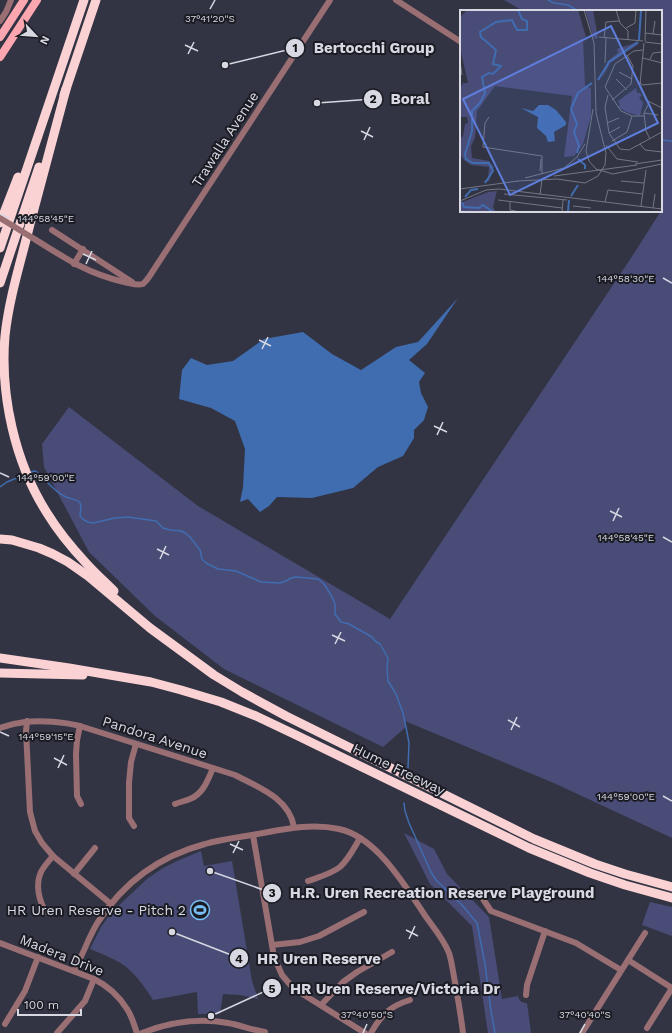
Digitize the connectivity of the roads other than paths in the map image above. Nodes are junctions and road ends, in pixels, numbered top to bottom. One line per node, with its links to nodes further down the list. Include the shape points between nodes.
1 (11, 0): 8 (street)
2 (24, 0): 9 (main road)
3 (37, 0): 11 (main road)
4 (84, 0): 12 (highway)
5 (96, 0): 13 (highway)
6 (330, 0): 21 (street, Trawalla Avenue, via 146,282)
7 (396, 0): 10 (street)
8 (0, 21)
9 (0, 37)
10 (460, 41)
11 (0, 57)
12 (60, 72): 15 (highway); 17 (highway)
13 (66, 89): 20 (highway); 23 (highway, via 8,314 4,352 7,405 28,478 47,513 86,564)
14 (0, 218): 19 (street, bridge)
15 (0, 223)
16 (52, 230): 18 (street)
17 (0, 248)
18 (83, 249): 19 (street); 21 (street)
19 (74, 264): 21 (street, via 96,274)
20 (0, 284)
21 (135, 284)
22 (0, 539): 23 (highway, via 39,548 68,562)
23 (168, 641): 42 (highway, Hume Freeway, via 242,692 328,738 568,853 625,874)
24 (0, 658): 26 (highway)
25 (0, 673): 26 (highway)
26 (111, 675): 43 (highway, Hume Freeway, via 167,686 256,716 529,848 590,873)
27 (27, 721): 28 (street, Pandora Avenue, via 64,722); 29 (street, Pandora Avenue); 39 (street, via 30,812 35,831)
28 (80, 726): 30 (street, Pandora Avenue); 32 (street, via 76,754 77,796)
29 (0, 728)
30 (136, 744): 31 (street, Pandora Avenue); 34 (street, via 129,783 129,818)
31 (213, 768): 33 (street, via 206,784 195,797); 35 (street, Pandora Avenue, via 256,785 276,798 285,807)
32 (81, 804)
33 (175, 804)
34 (134, 826)
35 (292, 827): 36 (street); 37 (street, via 326,827 346,831)
36 (253, 835): 45 (street, via 204,844 171,856 146,870); 51 (street)
37 (360, 838): 41 (street, via 339,867); 72 (street, via 373,847 403,883 449,952)
38 (95, 848): 40 (street)
39 (52, 856): 40 (street); 46 (street, via 41,871 38,881 41,904)
40 (74, 874): 45 (street)
41 (308, 881)
42 (672, 887)
43 (672, 898)
44 (483, 899): 48 (street, via 491,911)
45 (111, 904): 56 (street, via 97,923)
46 (46, 912)
47 (364, 912): 51 (street, via 319,936 300,942)
48 (545, 931): 55 (street, via 576,942); 59 (street)
49 (645, 933): 54 (street)
50 (0, 943): 53 (street, Madera Drive)
51 (272, 945): 61 (street, via 282,975 293,988)
52 (392, 952): 61 (street, via 343,982)
53 (38, 957): 56 (street, Madera Drive); 62 (street, via 25,991)
54 (628, 960): 55 (street); 58 (street)
55 (621, 970): 73 (street)
56 (74, 971): 57 (street, Madera Drive)
57 (94, 979): 65 (street, via 85,1001); 66 (street, Madera Drive, via 114,992 128,1010)
58 (672, 988): 64 (street)
59 (526, 995)
60 (410, 1000): 71 (street, via 388,1010)
61 (321, 1005): 70 (street)
62 (4, 1024)
63 (248, 1028): 67 (street, via 219,1022 194,1021 171,1024); 68 (street); 69 (street)
64 (647, 1028)
65 (56, 1033)
66 (138, 1033)
67 (142, 1033)
68 (255, 1033)
69 (265, 1033)
70 (365, 1033)
71 (371, 1033)
72 (463, 1033)
73 (582, 1033)

